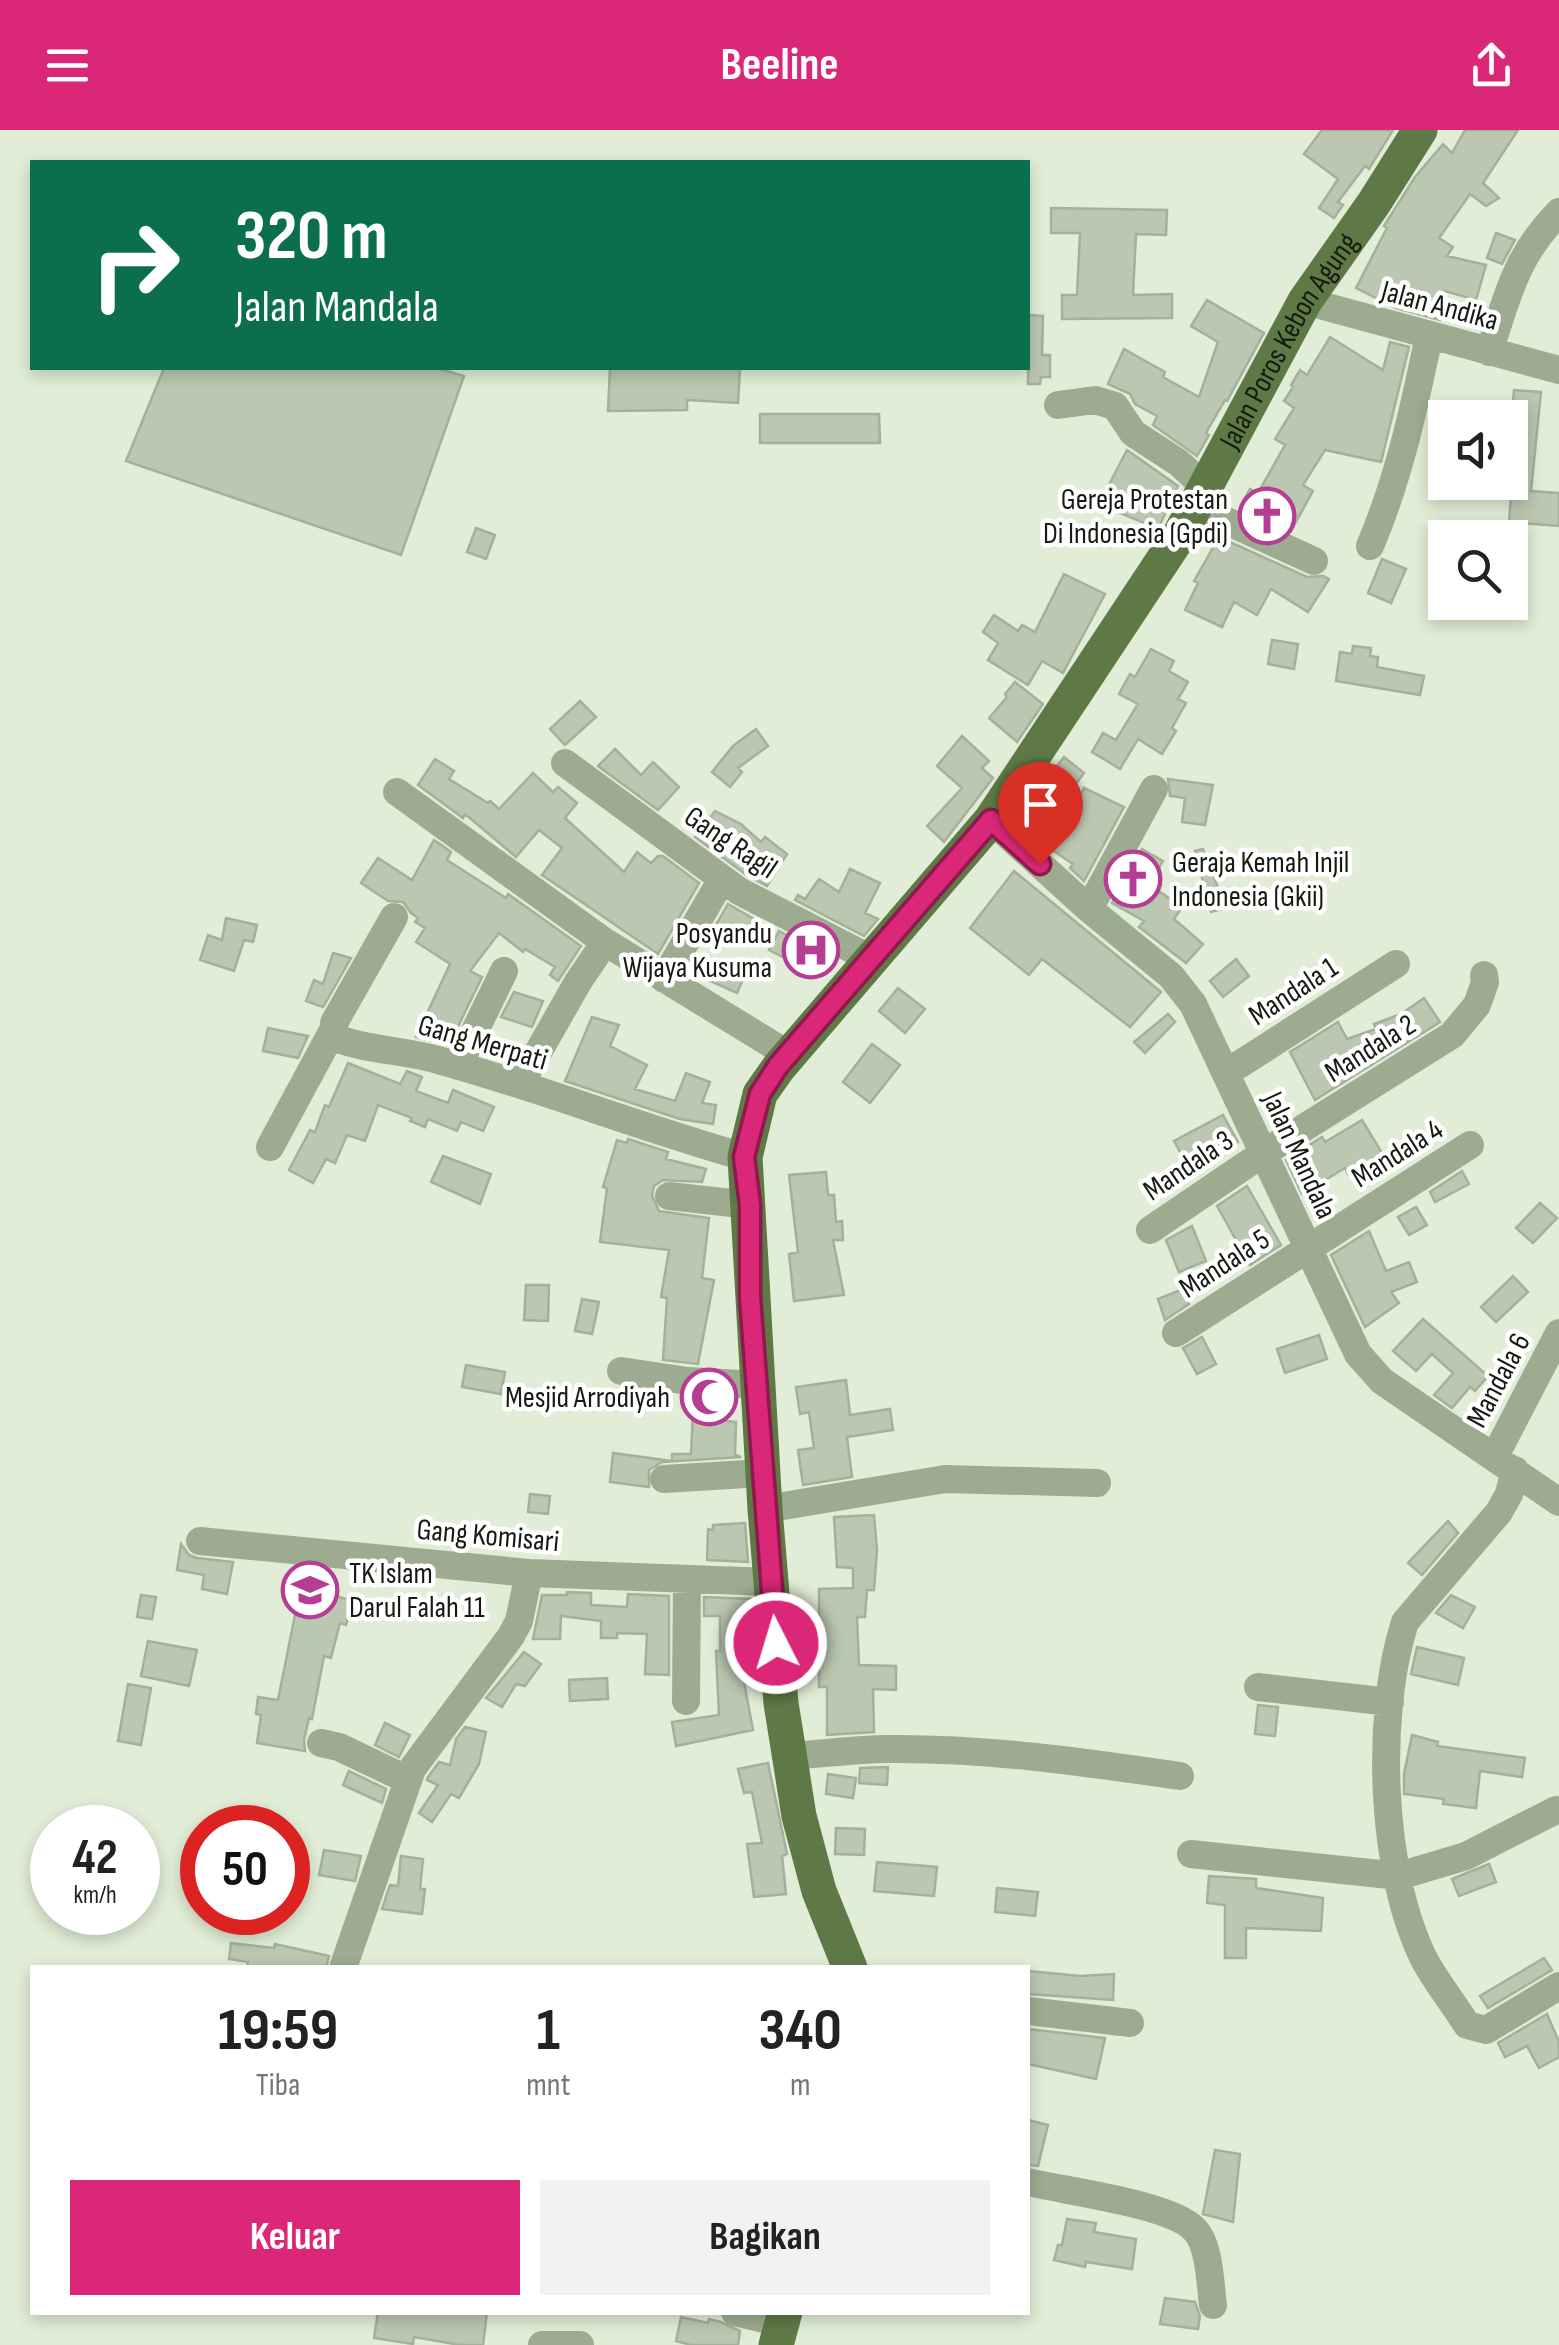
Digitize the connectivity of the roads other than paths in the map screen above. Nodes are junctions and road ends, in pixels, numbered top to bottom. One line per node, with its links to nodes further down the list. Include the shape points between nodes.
1 (1420, 130): 3 (main road, Jalan Poros Kebon Agung)
2 (1559, 212): 5 (street, via 1521,257)
3 (1305, 301): 4 (street, Jalan Andika); 8 (main road, Jalan Poros Kebon Agung)
4 (1430, 336): 5 (street, Jalan Andika); 9 (street, via 1391,497)
5 (1488, 352): 6 (street, Jalan Andika)
6 (1559, 370)
7 (1058, 405): 8 (street, via 1095,400 1115,406 1132,434 1179,463)
8 (1201, 497): 10 (street); 14 (main road, Jalan Poros Kebon Agung)
9 (1370, 546)
10 (1314, 562)
11 (565, 763): 15 (street, Gang Ragil)
12 (1154, 789): 16 (street)
13 (397, 792): 18 (street)
14 (991, 820): 16 (street, Jalan Mandala); 19 (main road, Jalan Poros Kebon Agung)
15 (722, 878): 19 (street, Gang Ragil); 23 (street)
16 (1089, 909): 27 (street, Jalan Mandala, via 1182,988)
17 (394, 916): 24 (street)
18 (605, 942): 23 (street); 28 (street)
19 (870, 960): 25 (main road, Jalan Poros Kebon Agung)
20 (1396, 964): 27 (street, Mandala 1)
21 (504, 971): 26 (street)
22 (1484, 975): 31 (street, Mandala 2, via 1477,1005 1452,1035)
23 (664, 979): 25 (street)
24 (331, 1034): 26 (street, Gang Merpati); 30 (street)
25 (789, 1055): 32 (main road, Jalan Poros Kebon Agung, via 760,1094)
26 (458, 1066): 28 (street, Gang Merpati)
27 (1226, 1072): 31 (street, Jalan Mandala)
28 (520, 1084): 32 (street, Gang Merpati)
29 (1470, 1146): 36 (street, Mandala 4)
30 (270, 1147)
31 (1262, 1154): 35 (street, Mandala 3); 36 (street, Jalan Mandala)
32 (744, 1157): 34 (main road, Jalan Poros Kebon Agung)
33 (669, 1196): 34 (street)
34 (750, 1205): 40 (main road, Jalan Poros Kebon Agung)
35 (1150, 1230)
36 (1308, 1248): 37 (street, Mandala 5); 41 (street, Jalan Mandala, via 1350,1340 1382,1381)
37 (1176, 1333)
38 (1559, 1333): 41 (street, Mandala 6)
39 (621, 1370): 40 (street)
40 (758, 1386): 42 (main road, Jalan Poros Kebon Agung)
41 (1505, 1463): 45 (street, Jalan Mandala); 53 (street, Mandala 6, via 1509,1494 1500,1512 1405,1622)
42 (763, 1473): 43 (street); 46 (main road, Jalan Poros Kebon Agung)
43 (664, 1478)
44 (1097, 1483): 46 (street, via 945,1480)
45 (1559, 1502)
46 (765, 1509): 50 (main road, Jalan Poros Kebon Agung)
47 (200, 1541): 48 (street, Gang Komisari)
48 (529, 1573): 49 (street, Gang Komisari); 57 (street, via 511,1636)
49 (686, 1579): 50 (street, Gang Komisari); 52 (street)
50 (771, 1582): 55 (main road, Jalan Poros Kebon Agung)
51 (1258, 1687): 53 (street)
52 (686, 1700)
53 (1390, 1702): 60 (street, Mandala 6, via 1390,1832)
54 (321, 1743): 57 (street)
55 (790, 1756): 56 (street, via 943,1750 1045,1756); 62 (main road, Jalan Poros Kebon Agung, via 819,1891)
56 (1180, 1776)
57 (408, 1780): 61 (street)
58 (1556, 1810): 60 (street, via 1466,1856)
59 (1191, 1854): 60 (street)
60 (1399, 1876): 63 (street, Mandala 6, via 1425,1960 1468,2025 1486,2030)
61 (343, 1965)
62 (849, 1965)
63 (1559, 1986)
64 (1030, 2011): 65 (street)
65 (1130, 2023)
66 (1030, 2182): 67 (street, via 1150,2208 1196,2230)
67 (1213, 2305)
68 (744, 2315): 69 (street)
69 (781, 2327)
70 (542, 2345): 71 (street)
71 (580, 2345)

